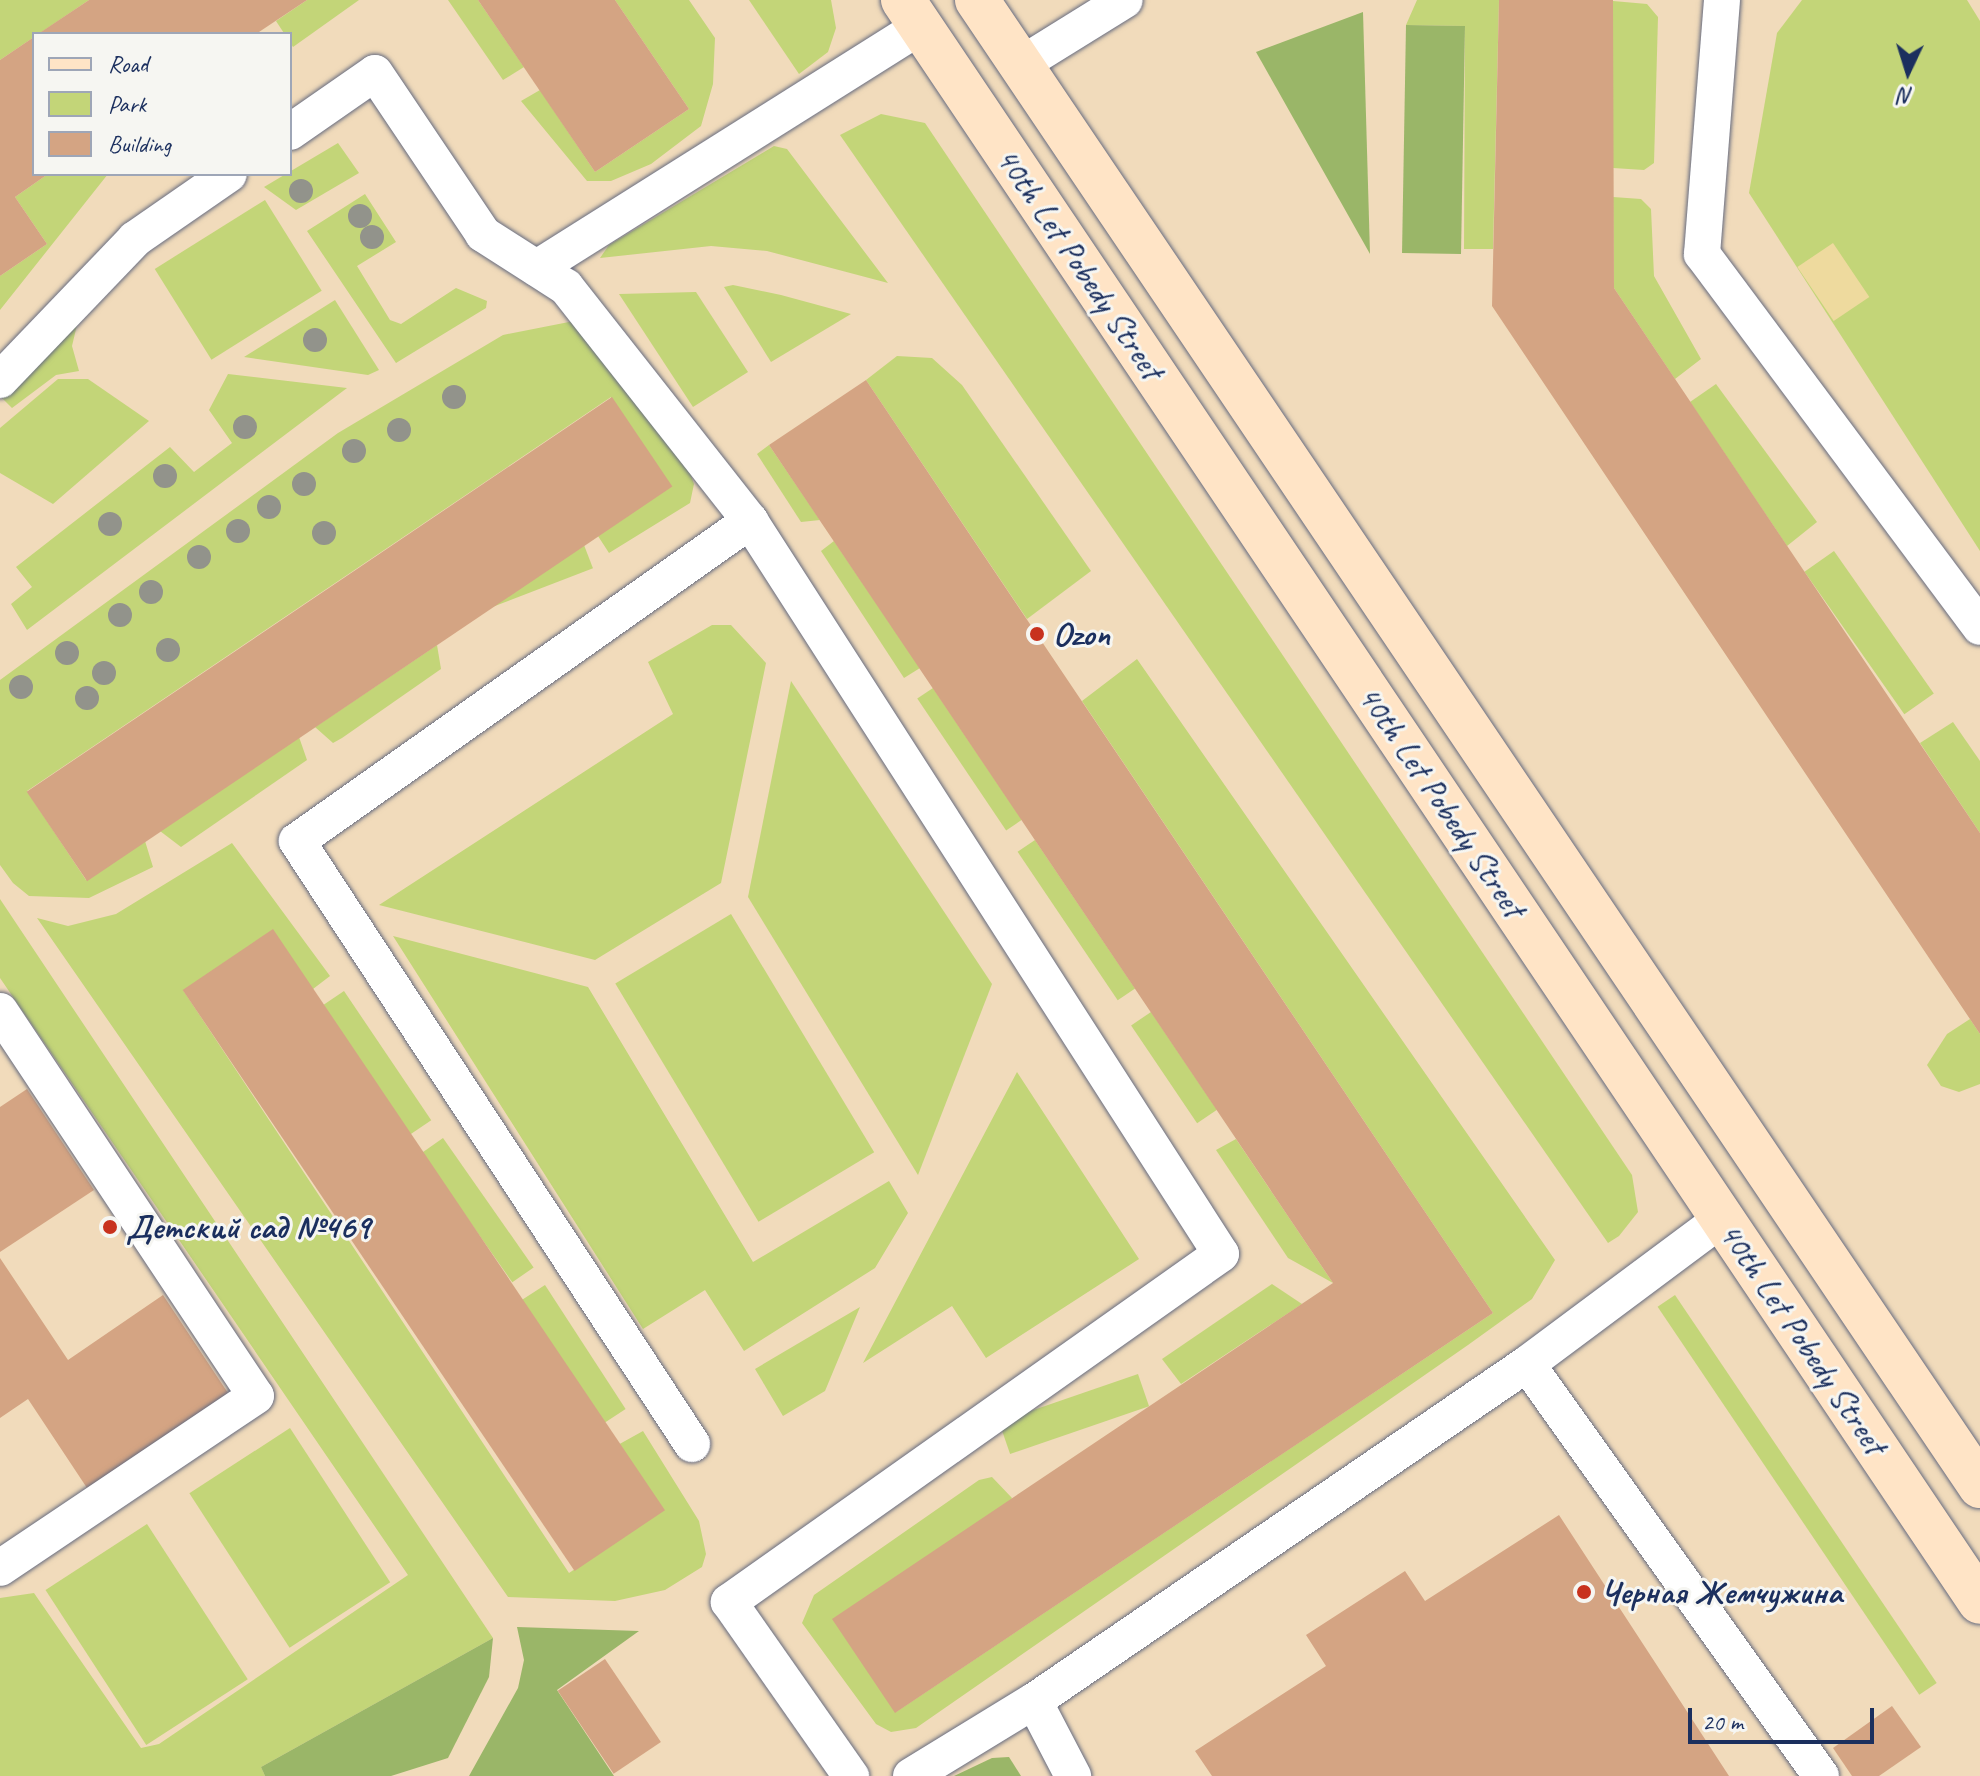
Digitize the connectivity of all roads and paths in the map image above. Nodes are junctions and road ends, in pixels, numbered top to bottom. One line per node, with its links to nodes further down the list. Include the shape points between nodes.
1 (957, 0): 5 (street)
2 (977, 0): 6 (street, 40th Let Pobedy Street)
3 (1125, 0): 6 (lane)
4 (1722, 0): 13 (lane, via 1702,254)
5 (912, 13): 7 (street, 40th Let Pobedy Street); 10 (lane)
6 (1020, 65): 7 (street); 18 (street, 40th Let Pobedy Street)
7 (968, 96): 15 (street, 40th Let Pobedy Street)
8 (292, 131): 10 (lane, via 375,73 483,234)
9 (226, 176): 11 (lane, via 135,239)
10 (537, 268): 12 (lane, via 566,287)
11 (0, 380)
12 (750, 521): 17 (lane, via 297,841); 22 (lane, via 1221,1254 729,1602)
13 (1980, 627)
14 (0, 1011): 19 (lane, via 256,1396)
15 (1723, 1218): 16 (lane); 20 (street, 40th Let Pobedy Street)
16 (1527, 1364): 21 (lane); 25 (lane)
17 (692, 1444)
18 (1980, 1486)
19 (0, 1568)
20 (1980, 1602)
21 (1034, 1701): 23 (lane); 24 (lane)
22 (851, 1776)
23 (911, 1776)
24 (1073, 1776)
25 (1821, 1776)

